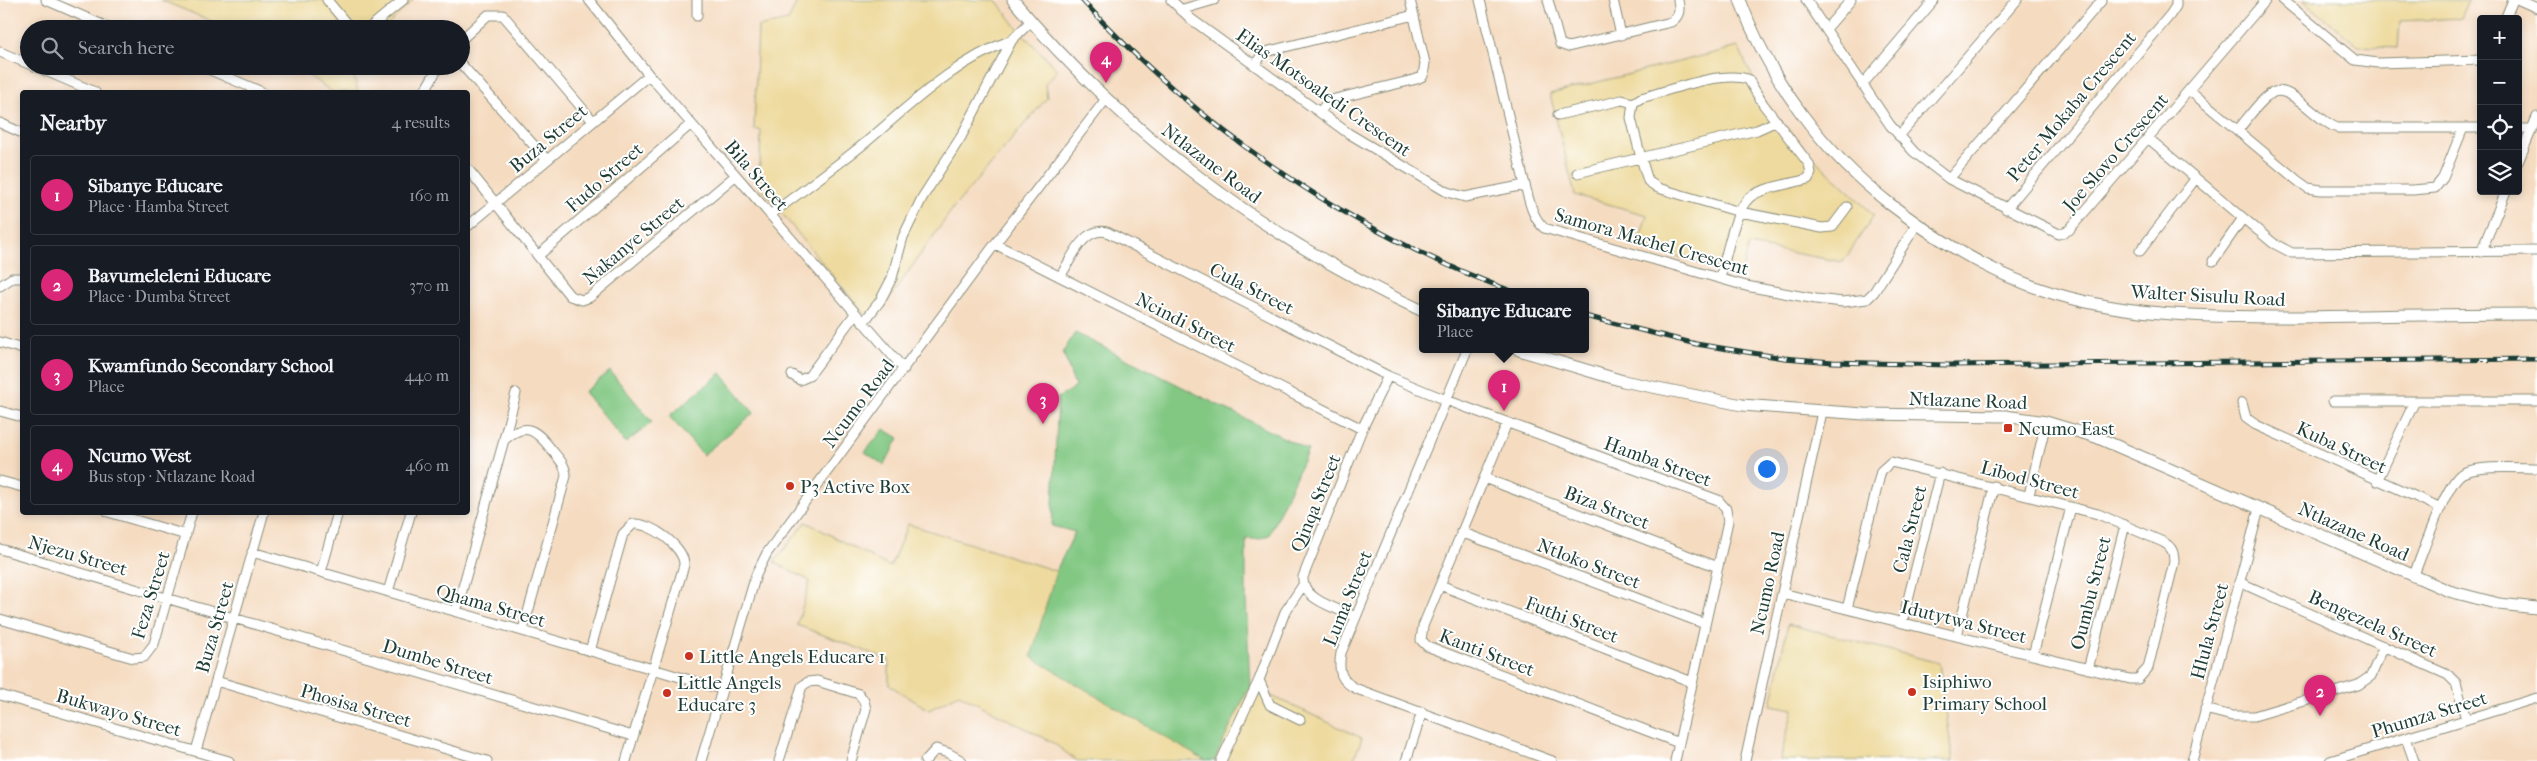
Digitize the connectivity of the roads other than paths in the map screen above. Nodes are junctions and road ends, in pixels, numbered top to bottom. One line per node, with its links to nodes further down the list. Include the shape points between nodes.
1 (46, 0): 30 (street)
2 (327, 0): 31 (street)
3 (403, 0): 32 (street)
4 (589, 0): 46 (street, Bila Street)
5 (697, 0): 29 (street)
6 (1013, 0): 33 (street, Ntlazane Road)
7 (1171, 0): 26 (street, Elias Motsoaledi Crescent)
8 (1214, 0): 26 (street)
9 (1410, 0): 27 (street)
10 (1480, 0): 77 (street, Samora Machel Crescent)
11 (1548, 0): 36 (street, via 1563,46 1573,47)
12 (1612, 0): 36 (street)
13 (1678, 0): 36 (street, via 1680,11 1676,19)
14 (1740, 0): 86 (street, Walter Sisulu Road, via 1768,61 1802,116 1868,187)
15 (1806, 0): 34 (street, Joe Slovo Crescent)
16 (1851, 0): 34 (street)
17 (1934, 0): 47 (street)
18 (2017, 0): 67 (street)
19 (2102, 0): 76 (street)
20 (2176, 0): 81 (street, Peter Mokaba Crescent, via 2170,16)
21 (2266, 0): 51 (street, Joe Slovo Crescent)
22 (2283, 0): 40 (street, via 2355,60)
23 (2513, 0): 28 (street)
24 (2519, 0): 25 (street)
25 (2537, 8)
26 (1180, 10): 41 (street, Elias Motsoaledi Crescent)
27 (1414, 15): 41 (street, via 1269,51 1260,57); 54 (street, via 1426,67 1423,76 1335,99)
28 (2507, 15)
29 (697, 16)
30 (92, 20)
31 (344, 20)
32 (379, 20)
33 (1031, 21): 37 (street); 52 (street, Ntlazane Road)
34 (1826, 29): 47 (street, Joe Slovo Crescent)
35 (470, 32): 57 (street, via 488,15 503,15)
36 (1621, 35)
37 (1012, 40): 83 (street, via 985,50); 100 (street, via 961,137 922,198 904,237 892,278)
38 (0, 52): 39 (street)
39 (20, 60)
40 (2477, 60)
41 (1256, 66): 54 (street, Elias Motsoaledi Crescent)
42 (470, 74): 71 (street)
43 (55, 75): 48 (street)
44 (222, 75): 49 (street)
45 (434, 75): 50 (street)
46 (649, 75): 57 (street, Buza Street); 60 (street, Bila Street)
47 (1862, 85): 67 (street, Joe Slovo Crescent)
48 (89, 90)
49 (257, 90)
50 (425, 90)
51 (2189, 90): 65 (street); 68 (street, Joe Slovo Crescent)
52 (1106, 99): 87 (street, Ncumo Road); 97 (street, Ntlazane Road, via 1149,138 1250,215 1316,257)
53 (1633, 103): 55 (street, via 1622,100); 58 (street, via 1650,96 1737,76 1748,79); 70 (street, via 1631,118)
54 (1320, 112): 77 (street, Elias Motsoaledi Crescent, via 1381,154 1456,196 1477,196)
55 (1558, 114)
56 (2537, 117): 64 (street)
57 (593, 121): 71 (street, Buza Street)
58 (1777, 121): 70 (street, via 1757,130); 82 (street, via 1809,164 1811,173 1808,179 1748,198)
59 (0, 124): 66 (street)
60 (691, 124): 74 (street, Bila Street); 91 (street, Fudo Street)
61 (2463, 128): 62 (street); 65 (street, via 2338,128 2323,121 2287,92 2278,90 2268,96); 65 (street, via 2439,184 2435,188 2413,190 2308,188)
62 (2477, 128)
63 (2522, 128): 64 (street)
64 (2532, 129): 69 (street)
65 (2238, 130)
66 (20, 132)
67 (1899, 136): 76 (street, Joe Slovo Crescent)
68 (2148, 138): 75 (street); 81 (street, Joe Slovo Crescent, via 2065,233 2055,233)
69 (2522, 153)
70 (1642, 158): 73 (street); 82 (street, via 1648,181 1658,188)
71 (547, 160): 79 (street, Buza Street)
72 (470, 171): 79 (street, Nakanye Street)
73 (1577, 173)
74 (735, 176): 83 (street, Bila Street); 91 (street, Nakanye Street, via 587,299 570,296)
75 (2196, 178): 84 (street); 88 (street)
76 (1949, 179): 81 (street, Joe Slovo Crescent)
77 (1525, 185): 95 (street, Samora Machel Crescent, via 1532,209 1544,228)
78 (2504, 195): 90 (street)
79 (496, 202): 85 (street, Buza Street); 91 (street, Nakanye Street)
80 (1847, 207): 82 (street, via 1832,227 1822,228)
81 (2006, 208)
82 (1740, 212): 95 (street)
83 (770, 215): 98 (street, Bila Street)
84 (2243, 218): 90 (street, via 2277,247 2292,253); 92 (street)
85 (470, 224)
86 (1916, 224): 95 (street, Samora Machel Crescent, via 1874,292 1855,302 1816,299); 99 (street, Walter Sisulu Road, via 2004,275 2074,299 2132,311 2221,317)
87 (995, 244): 93 (street, Ncindi Street); 105 (street, Ncumo Road)
88 (2140, 251)
89 (2537, 251): 90 (street)
90 (2481, 252)
91 (539, 255)
92 (2213, 261)
93 (1060, 277): 107 (street, Cula Street, via 1086,236 1096,231 1107,232); 119 (street, Ncindi Street)
94 (20, 278): 96 (street, via 12,278)
95 (1720, 278)
96 (0, 286)
97 (1419, 309)
98 (855, 314): 100 (street, Bila Street); 106 (street, via 809,376 800,380)
99 (2537, 314)
100 (863, 323): 105 (street, Bila Street)
101 (0, 342): 102 (street)
102 (20, 348)
103 (1466, 353): 109 (street, Luma Street)
104 (1529, 353): 115 (street, Ntlazane Road, via 1684,395)
105 (904, 369): 170 (street, Ncumo Road, via 763,559)
106 (792, 375)
107 (1388, 376): 109 (street, Cula Street); 119 (street, Qinqa Street)
108 (516, 393): 120 (street)
109 (1446, 400): 118 (street, Hamba Street); 155 (street, Luma Street)
110 (2333, 401): 111 (street)
111 (2415, 401): 112 (street); 125 (street)
112 (2537, 401)
113 (2242, 403): 125 (street, Kuba Street, via 2246,418 2256,425)
114 (0, 411): 116 (street)
115 (1822, 412): 117 (street, Ntlazane Road, via 1988,415); 149 (street, Ncumo Road)
116 (20, 417)
117 (2046, 422): 128 (street); 131 (street, Ntlazane Road, via 2096,437)
118 (1507, 423): 123 (street, Kanti Street); 142 (street, Hamba Street, via 1718,500 1726,510 1728,521)
119 (1362, 429): 146 (street, Qinqa Street)
120 (504, 440): 153 (street); 159 (street, via 521,429 536,432 566,472)
121 (2537, 468): 130 (street, via 2463,473 2453,483)
122 (1940, 473): 127 (street, Libod Street); 152 (street, Libod Street, via 1897,462 1884,466); 157 (street, Cala Street)
123 (1484, 478): 138 (street, Kanti Street); 142 (street, Biza Street)
124 (0, 481): 126 (street)
125 (2377, 481): 130 (street, Kuba Street)
126 (20, 486)
127 (1994, 486): 128 (street, Libod Street); 160 (street)
128 (2028, 495): 129 (street, Libod Street)
129 (2071, 506): 137 (street, Libod Street); 163 (street)
130 (2441, 508): 144 (street)
131 (2259, 509): 144 (street, Ntlazane Road); 145 (street, Hlula Street)
132 (118, 515): 139 (street)
133 (191, 515): 139 (street, Feza Street)
134 (263, 515): 141 (street, Buza Street)
135 (337, 515): 143 (street)
136 (410, 515): 148 (street)
137 (2125, 526): 165 (street, Oumbu Street); 166 (street, Libod Street, via 2170,546 2174,554 2148,668)
138 (1462, 532): 147 (street, Kanti Street); 158 (street, Ntloko Street)
139 (186, 536): 150 (street, Feza Street)
140 (0, 549): 150 (street, Njezu Street)
141 (252, 552): 143 (street, Qhama Street); 154 (street, Buza Street)
142 (1718, 567): 158 (street, Hamba Street)
143 (321, 572): 148 (street, Qhama Street)
144 (2413, 577): 151 (street, Ntlazane Road, via 2466,597)
145 (2239, 582): 161 (street, Bengezela Street); 173 (street, Hlula Street)
146 (1303, 585): 155 (street, via 1312,596); 167 (street, Qinqa Street, via 1285,612)
147 (1440, 585): 169 (street, Futhi Street); 179 (street, Kanti Street, via 1420,635 1420,640 1427,646)
148 (388, 592): 153 (street, Qhama Street)
149 (1782, 593): 152 (street, Idutytwa Street); 193 (street, Ncumo Road)
150 (168, 597): 154 (street, Njezu Street); 156 (street, Feza Street, via 153,647 141,658)
151 (2537, 608)
152 (1846, 609): 157 (street, Idutytwa Street)
153 (456, 612): 159 (street, Qhama Street)
154 (234, 617): 168 (street, Buza Street); 177 (street, Dumbe Street)
155 (1356, 617): 174 (street, Luma Street, via 1340,660 1340,674 1344,682)
156 (0, 619)
157 (1902, 623): 160 (street, Idutytwa Street)
158 (1705, 624): 169 (street, Hamba Street)
159 (523, 630): 162 (street, Qhama Street)
160 (1957, 636): 163 (street, Idutytwa Street)
161 (2384, 646): 173 (street, via 2371,676 2358,685 2254,716 2232,716); 175 (street, Bengezela Street, via 2454,679)
162 (590, 651): 164 (street, Qhama Street); 164 (street, via 623,534 633,524 647,525 680,549 684,556)
163 (2033, 655): 165 (street, Idutytwa Street)
164 (653, 669): 170 (street, Qhama Street); 177 (street)
165 (2088, 669): 166 (street, Idutytwa Street)
166 (2138, 679)
167 (1259, 680): 176 (street, via 1270,705); 189 (street, Qinqa Street)
168 (216, 681): 180 (street, Buza Street); 182 (street, Phosisa Street)
169 (1692, 682): 179 (street, Hamba Street)
170 (721, 689): 184 (street, Ncumo Road)
171 (0, 695): 180 (street, Bukwayo Street)
172 (2537, 698): 175 (street, Phumza Street)
173 (2205, 709): 194 (street, Hlula Street)
174 (1422, 712): 190 (street); 191 (street, Luma Street)
175 (2466, 719): 178 (street, Phumza Street)
176 (1300, 720)
177 (633, 736): 183 (street)
178 (2406, 738): 195 (street, Phumza Street); 196 (street)
179 (1679, 743): 192 (street, Hamba Street)
180 (196, 751): 181 (street, Bukwayo Street)
181 (229, 761)
182 (487, 761)
183 (626, 761)
184 (700, 761)
185 (779, 761): 186 (street, via 802,686 817,681 858,694 864,701 866,709)
186 (851, 761)
187 (925, 761): 188 (street, via 936,749)
188 (962, 761)
189 (1221, 761)
190 (1406, 761)
191 (1552, 761)
192 (1676, 761)
193 (1745, 761)
194 (2192, 761)
195 (2330, 761)
196 (2414, 761)

